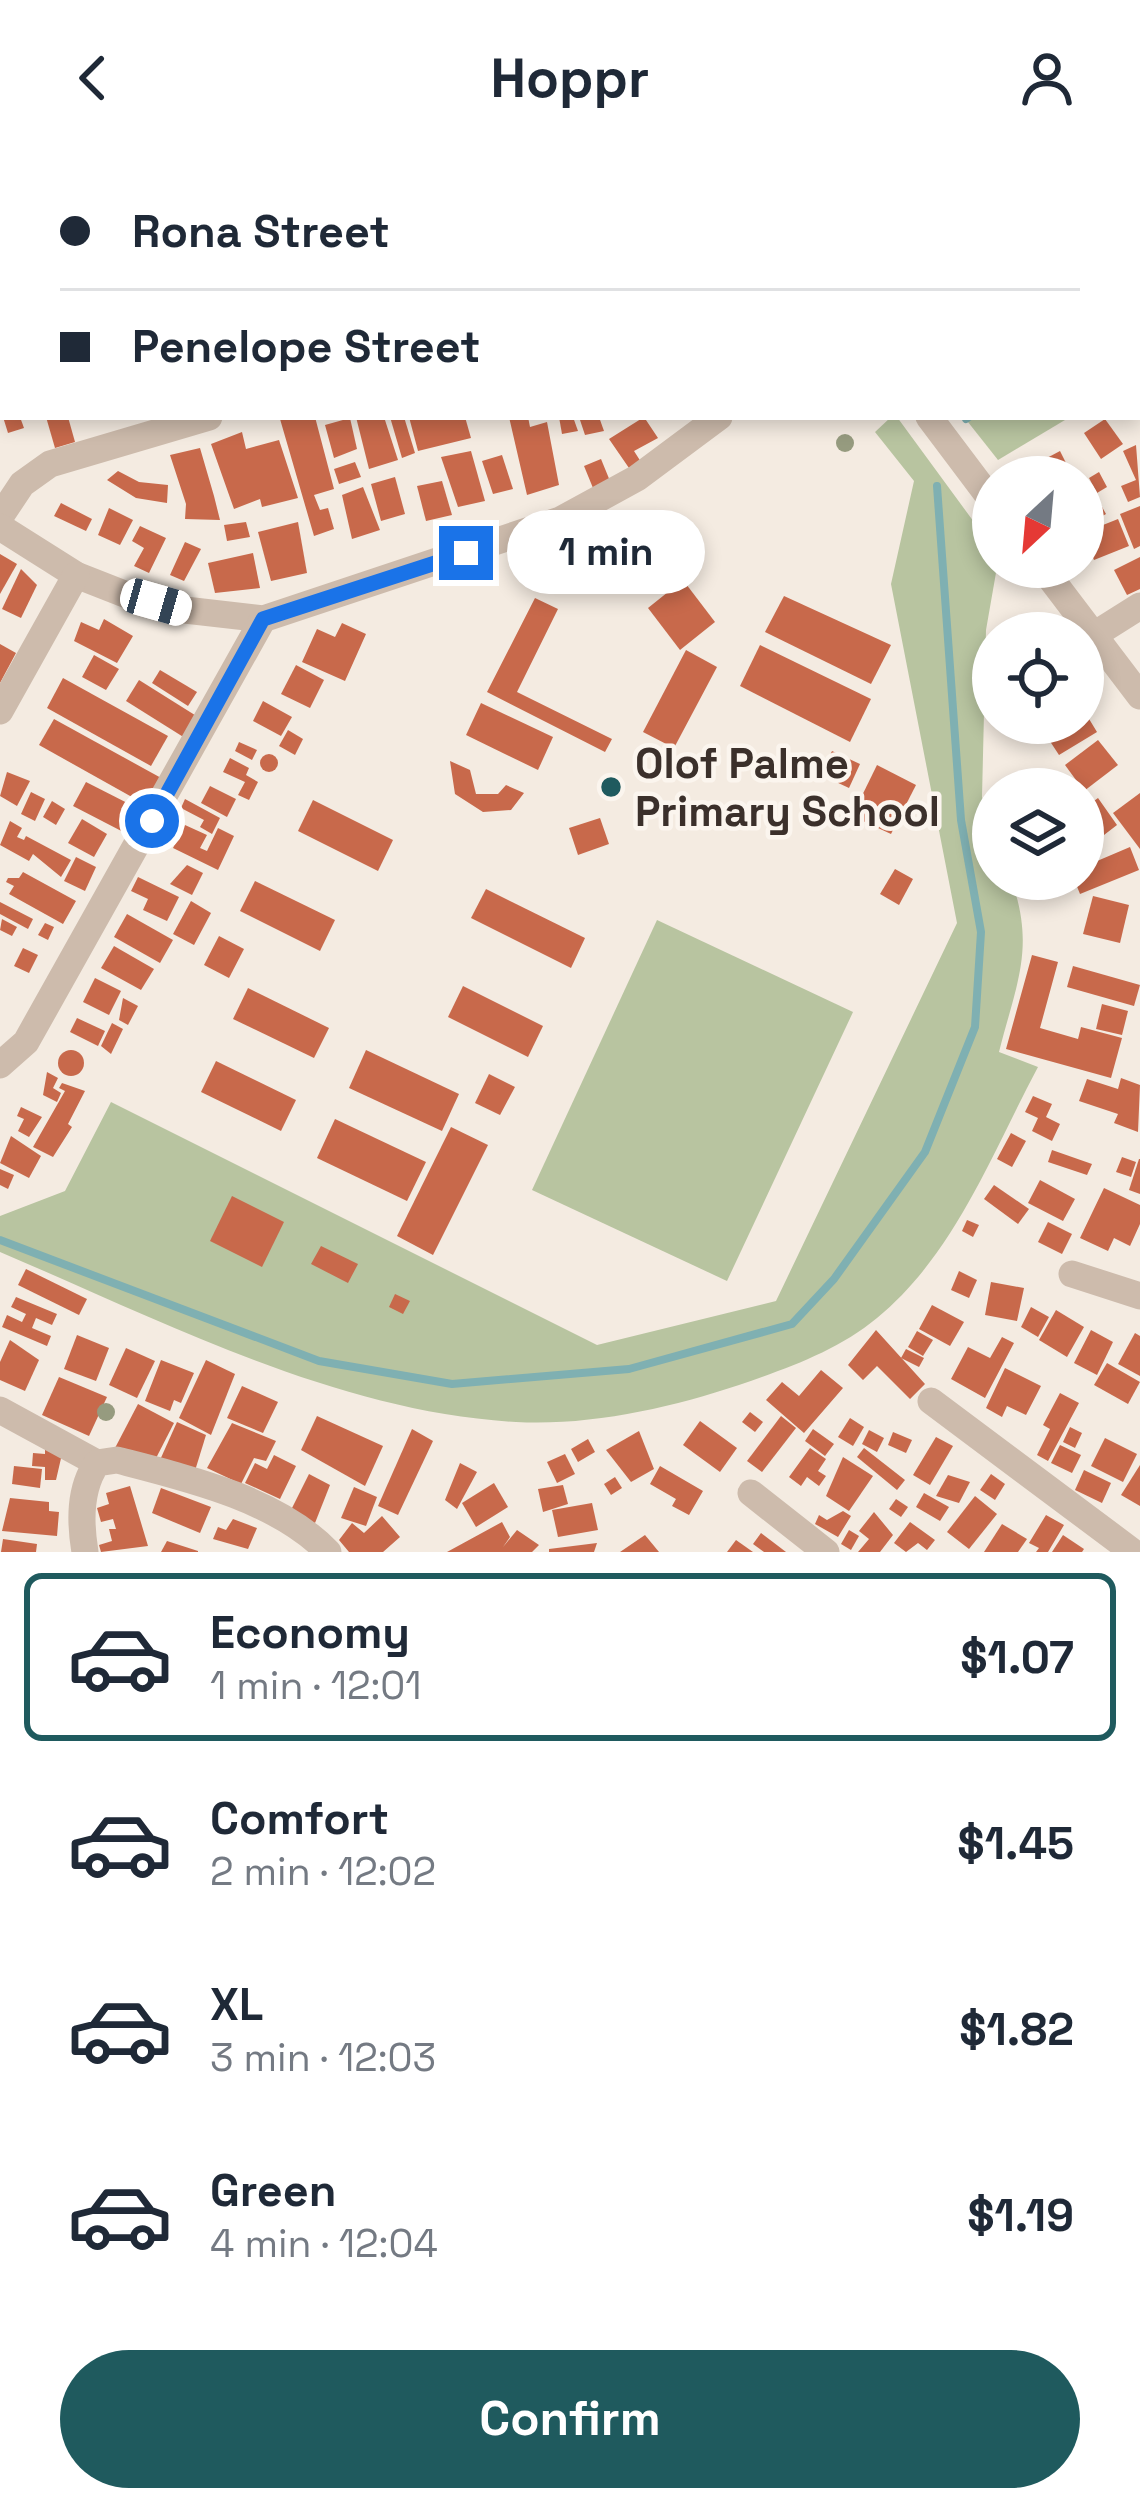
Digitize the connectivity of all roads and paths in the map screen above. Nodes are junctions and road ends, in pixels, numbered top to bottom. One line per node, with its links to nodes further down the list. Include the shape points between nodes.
1 (199, 420): 5 (street, via 50,464 22,484)
2 (715, 420): 11 (street, via 637,478 560,520)
3 (931, 420): 4 (street)
4 (972, 475)
5 (0, 517)
6 (0, 527): 7 (street)
7 (76, 575): 11 (street, via 185,610); 15 (street)
8 (1058, 588): 10 (street)
9 (1140, 606): 12 (street)
10 (1076, 612)
11 (263, 619): 16 (street, via 26,1042)
12 (1104, 629)
13 (1104, 648): 14 (street)
14 (1140, 696)
15 (0, 711)
16 (0, 1064)
17 (1072, 1274): 18 (street)
18 (1140, 1296)
19 (931, 1401): 26 (street)
20 (0, 1410): 21 (street)
21 (97, 1463): 23 (street, via 83,1498); 24 (street, via 117,1460 202,1484 266,1510)
22 (751, 1493): 25 (street)
23 (85, 1552)
24 (328, 1552)
25 (826, 1552)
26 (1133, 1552)

